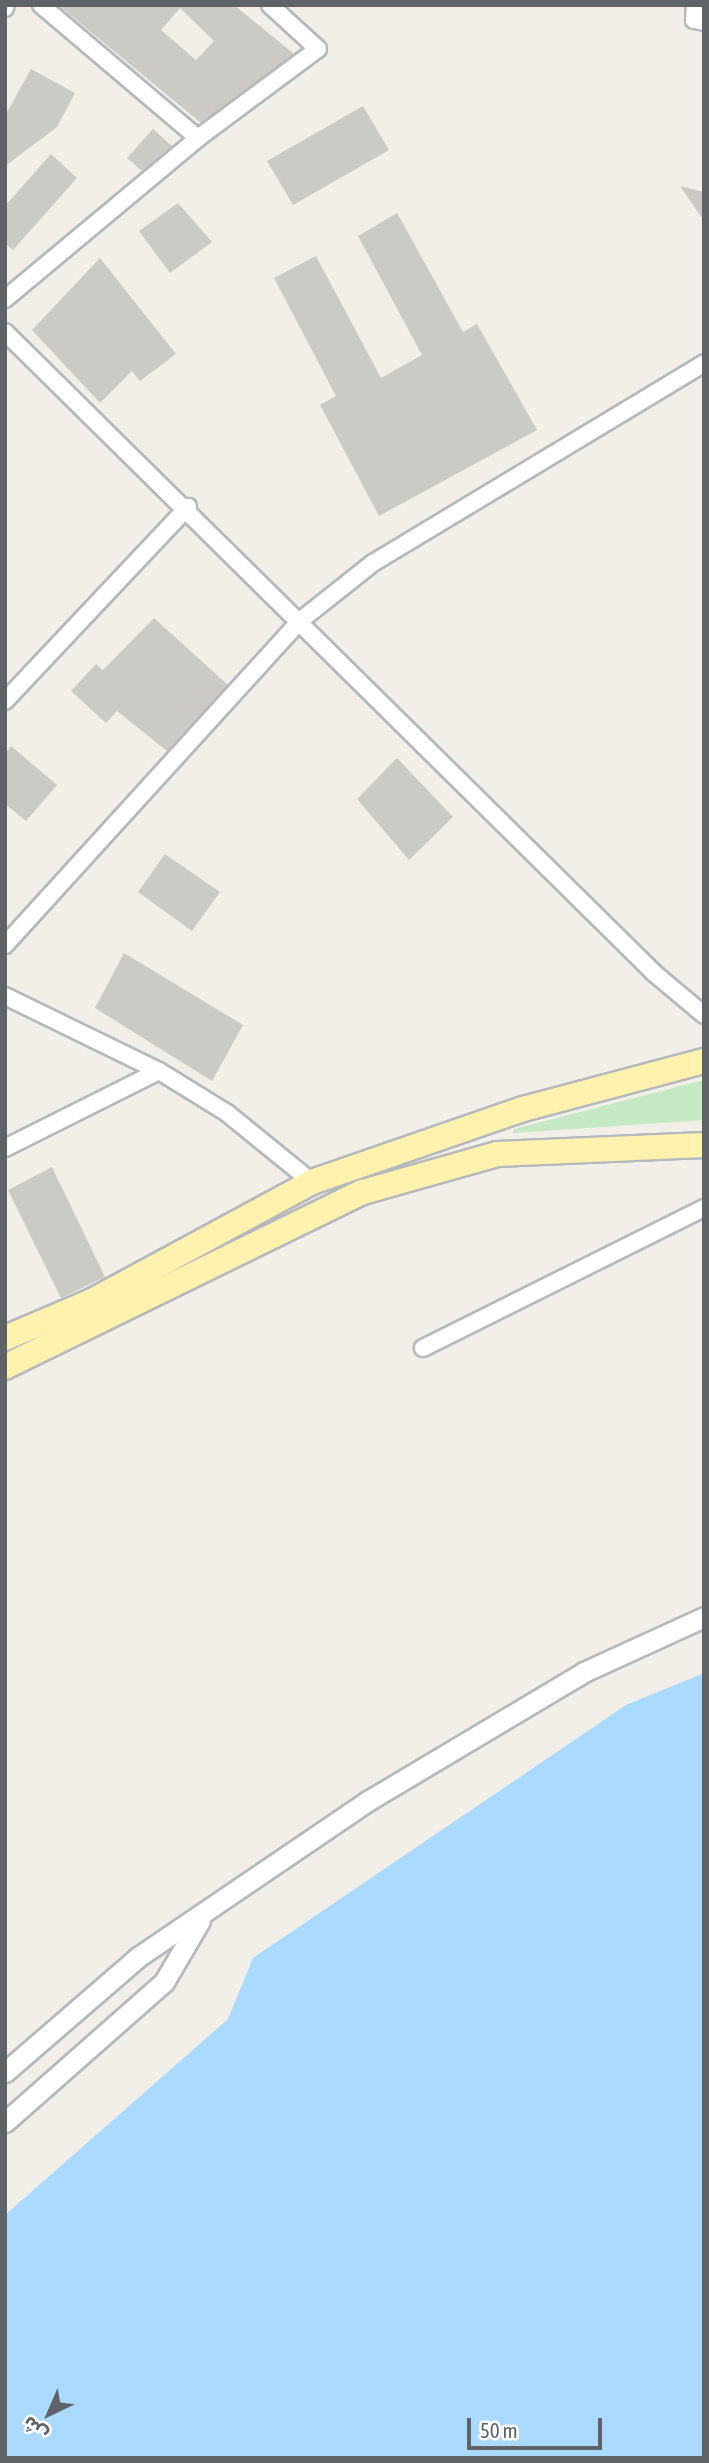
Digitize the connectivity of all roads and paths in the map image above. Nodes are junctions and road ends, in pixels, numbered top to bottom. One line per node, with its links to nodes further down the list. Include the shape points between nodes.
1 (41, 5): 5 (street)
2 (270, 5): 5 (street, via 318,49)
3 (695, 5): 4 (street, via 694,20)
4 (704, 22)
5 (198, 138): 6 (street)
6 (5, 299)
7 (5, 332): 9 (street)
8 (704, 363): 10 (street, via 373,563)
9 (188, 508): 10 (street); 11 (street)
10 (302, 620): 12 (street); 14 (street, via 654,973)
11 (5, 701)
12 (5, 945)
13 (5, 996): 16 (street)
14 (704, 1015)
15 (704, 1061): 17 (main road)
16 (159, 1071): 19 (street); 21 (street, via 227,1113)
17 (485, 1123): 20 (main road); 21 (main road)
18 (704, 1145): 20 (main road)
19 (5, 1148)
20 (497, 1154): 25 (main road, via 363,1192)
21 (312, 1182): 23 (main road, via 90,1302)
22 (704, 1208): 24 (street)
23 (5, 1338)
24 (423, 1348)
25 (5, 1367)
26 (704, 1617): 27 (street, via 474,1732)
27 (205, 1914): 28 (street, via 138,1956); 29 (street, via 164,1982)
28 (5, 2072)
29 (5, 2122)

